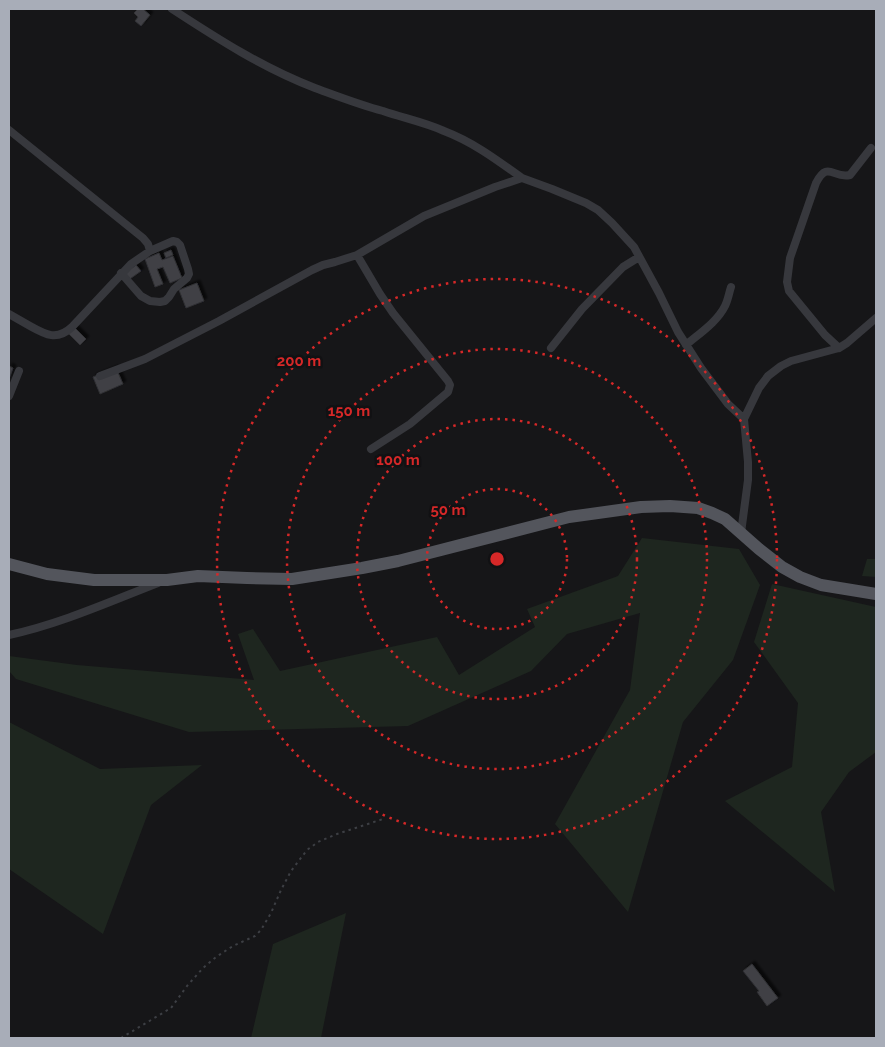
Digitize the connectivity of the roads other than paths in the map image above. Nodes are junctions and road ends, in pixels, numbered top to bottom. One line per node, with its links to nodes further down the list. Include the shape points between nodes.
1 (172, 9): 4 (street, via 277,72 314,88 445,131 494,157)
2 (9, 130): 5 (street, via 144,238)
3 (871, 148): 14 (street, via 850,175 828,171 820,175 790,258 789,291)
4 (522, 178): 6 (street, via 424,216); 7 (street, via 598,210)
5 (150, 251): 8 (street); 8 (street, via 173,242 180,245 189,274 168,300 146,299)
6 (357, 255): 16 (street, via 317,267 144,359); 19 (street, via 388,307 450,386 448,392 410,424)
7 (640, 257): 12 (street); 13 (street, via 622,267)
8 (121, 273): 10 (street, via 63,334 44,334)
9 (731, 287): 12 (street, via 718,316)
10 (9, 314)
11 (876, 318): 14 (street)
12 (686, 345): 18 (street, via 728,404)
13 (551, 348)
14 (838, 348): 18 (street, via 774,371 759,388)
15 (19, 371): 17 (street)
16 (100, 376)
17 (9, 396)
18 (744, 419): 20 (street, via 748,480)
19 (371, 449)
20 (741, 533): 22 (main road, via 725,519 698,508 641,506 569,517 398,561 292,579 198,576); 23 (main road, via 800,578 821,585)
21 (9, 564): 22 (main road, via 47,574 94,580)
22 (167, 580): 24 (street, via 65,619)
23 (876, 594)
24 (9, 635)

